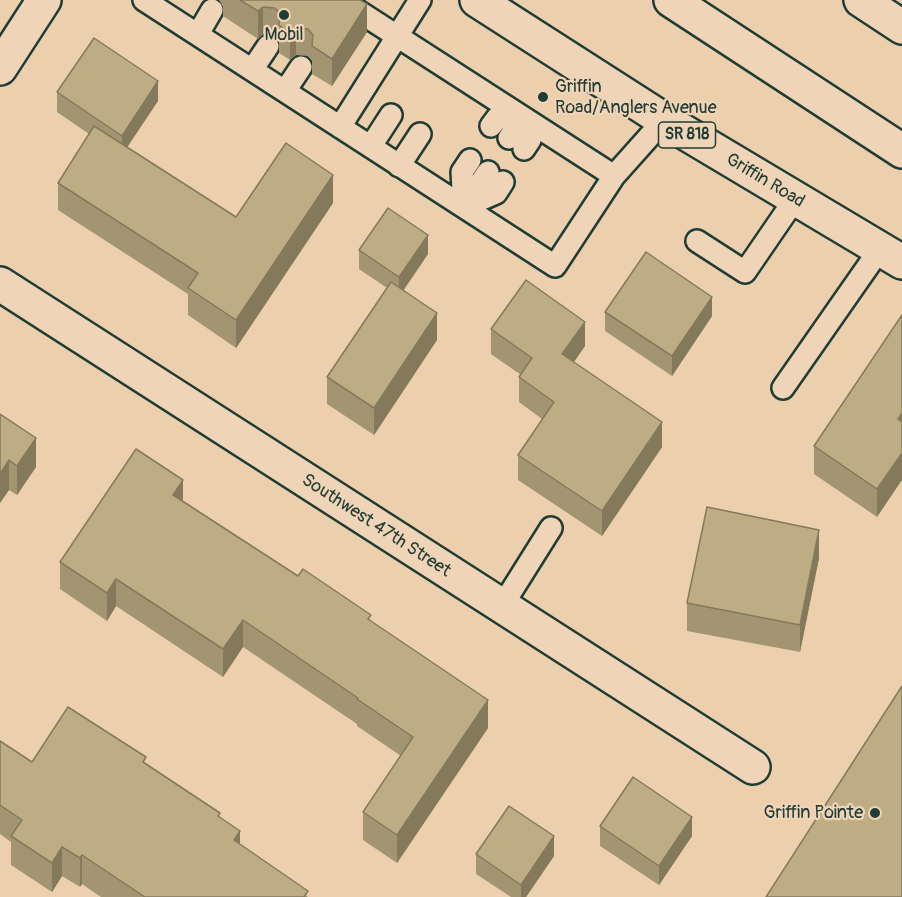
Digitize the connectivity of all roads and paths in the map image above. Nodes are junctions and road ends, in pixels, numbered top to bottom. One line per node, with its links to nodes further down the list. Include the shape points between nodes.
1 (44, 0): 15 (street)
2 (144, 0): 8 (lane)
3 (420, 0): 12 (lane)
4 (477, 0): 20 (street, Griffin Road / SR 818)
5 (671, 0): 26 (street)
6 (861, 0): 10 (street)
7 (340, 3): 12 (lane)
8 (172, 7): 11 (lane)
9 (212, 10): 11 (lane)
10 (902, 27)
11 (198, 34): 16 (lane)
12 (397, 37): 19 (lane, via 422,65); 22 (lane)
13 (268, 46): 16 (lane)
14 (300, 67): 17 (lane)
15 (0, 68)
16 (252, 70): 17 (lane)
17 (285, 91): 22 (lane)
18 (391, 115): 25 (lane)
19 (523, 118): 21 (lane, via 497,118); 24 (lane, via 531,140); 29 (lane)
20 (664, 120): 29 (lane); 31 (street, Griffin Road / SR 818)
21 (491, 126)
22 (340, 128): 25 (lane)
23 (420, 134): 28 (lane)
24 (517, 144)
25 (371, 146): 28 (lane)
26 (902, 150)
27 (470, 160): 32 (lane, via 462,172)
28 (399, 166): 32 (lane)
29 (614, 176): 32 (lane, via 555,266)
30 (496, 177): 32 (lane)
31 (795, 199): 33 (lane, via 745,272); 34 (street, Griffin Road / SR 818)
32 (464, 207)
33 (697, 241)
34 (891, 256): 36 (lane)
35 (0, 284): 38 (street, Southwest 47th Street)
36 (783, 388)
37 (551, 528): 38 (lane)
38 (502, 606): 39 (street, Southwest 47th Street)
39 (753, 767)

